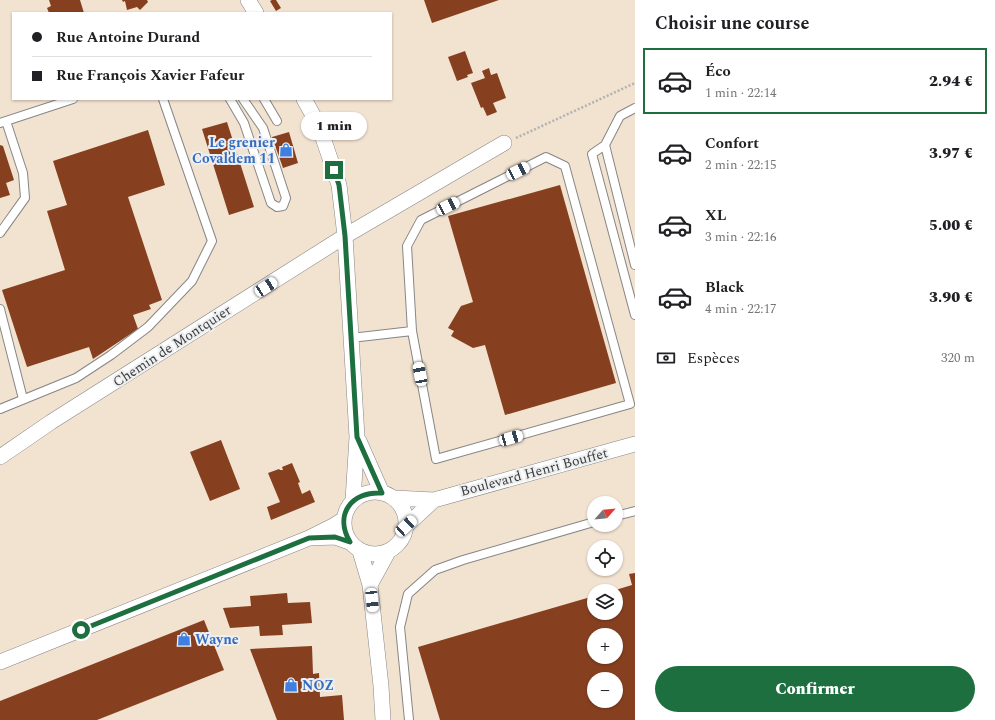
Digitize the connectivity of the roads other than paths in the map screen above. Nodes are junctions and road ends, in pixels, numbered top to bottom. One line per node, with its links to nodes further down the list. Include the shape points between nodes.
1 (248, 0): 2 (street)
2 (255, 12)
3 (70, 100): 11 (lane)
4 (163, 100): 22 (lane, via 212,242 192,281 148,327 76,378)
5 (231, 100): 6 (lane, via 244,123 271,203 276,207 283,206 286,198 263,128)
6 (244, 100)
7 (265, 100): 10 (lane)
8 (305, 100): 15 (street, via 319,126 339,185)
9 (635, 108): 13 (lane, via 620,116)
10 (276, 121)
11 (3, 122): 14 (lane, via 23,173 25,198)
12 (504, 143): 15 (street, Chemin de Montquier)
13 (605, 145): 16 (lane); 18 (lane, via 592,154)
14 (0, 233)
15 (345, 236): 21 (street); 26 (street, Chemin de Montquier)
16 (635, 265)
17 (0, 309): 20 (lane)
18 (635, 315)
19 (412, 331): 19 (lane, via 436,459 630,404 565,166 546,157 420,220 407,246); 21 (lane)
20 (3, 334): 22 (lane)
21 (351, 338): 24 (street)
22 (23, 399): 23 (lane)
23 (0, 409)
24 (357, 437): 27 (street); 28 (street)
25 (635, 444): 29 (street, Boulevard Henri Bouffet)
26 (0, 457)
27 (388, 496): 28 (street, via 372,492); 29 (street, Boulevard Henri Bouffet); 34 (street, via 401,506)
28 (353, 500): 32 (street)
29 (434, 500): 34 (street, Boulevard Henri Bouffet)
30 (635, 511): 31 (lane)
31 (623, 514)
32 (344, 519): 35 (street); 36 (street, via 344,527)
33 (587, 524): 41 (lane, via 435,570 408,594 400,627)
34 (406, 526): 37 (street, via 401,541)
35 (309, 538): 36 (street, via 335,537); 39 (street)
36 (355, 547): 37 (street, via 369,554 379,555); 38 (street)
37 (388, 552): 38 (street)
38 (370, 585): 40 (street)
39 (0, 662)
40 (383, 720)
41 (409, 720)

